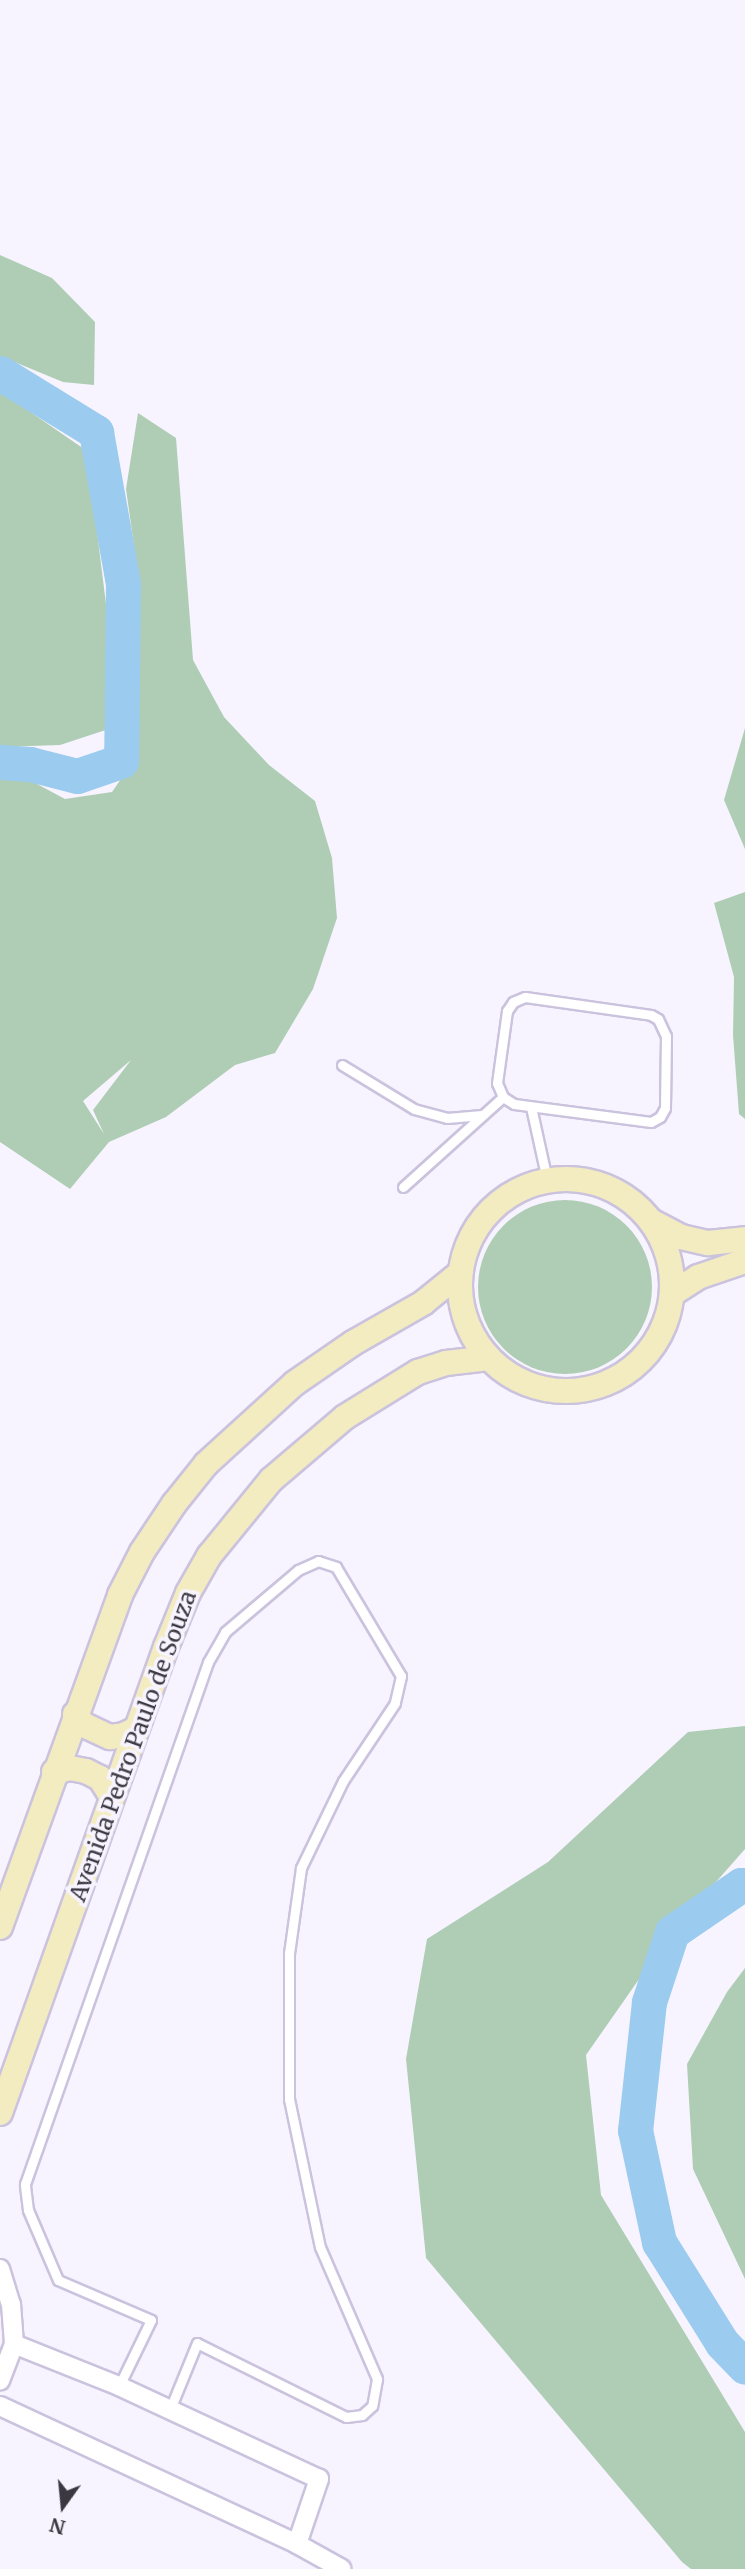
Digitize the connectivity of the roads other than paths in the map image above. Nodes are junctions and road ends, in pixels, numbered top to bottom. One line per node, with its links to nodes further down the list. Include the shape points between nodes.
1 (342, 1065): 4 (lane, via 414,1109 447,1118)
2 (503, 1097): 3 (lane); 3 (lane, via 497,1083 513,1002 526,997 658,1019 666,1036 665,1108 660,1117 651,1122); 4 (lane)
3 (531, 1107): 5 (lane)
4 (482, 1115): 6 (lane)
5 (547, 1180): 7 (main road, via 604,1186 630,1200); 10 (main road, via 520,1189 495,1205 476,1227)
6 (403, 1186)
7 (650, 1221): 8 (main road, via 681,1237 708,1243); 11 (main road, via 664,1243)
8 (745, 1238)
9 (745, 1261): 11 (main road, via 698,1277)
10 (460, 1273): 12 (main road, via 462,1309 472,1336); 13 (main road, via 423,1303 295,1383 206,1464 142,1552 120,1595)
11 (672, 1294): 12 (main road, via 667,1321 654,1344 637,1365 601,1384 562,1391 535,1387 510,1376)
12 (489, 1359): 14 (main road, Avenida Pedro Paulo de Souza, via 446,1363 393,1385 335,1425 271,1480 209,1556 188,1593)
13 (75, 1714): 14 (main road, via 84,1725 110,1737); 15 (main road)
14 (136, 1729): 16 (main road, Avenida Pedro Paulo de Souza)
15 (54, 1772): 16 (main road, via 86,1771 100,1778); 17 (main road)
16 (112, 1797): 18 (main road, Avenida Pedro Paulo de Souza)
17 (0, 1927)
18 (0, 2113)
19 (0, 2269): 20 (street, via 11,2304)
20 (14, 2344): 21 (street); 22 (street)
21 (0, 2380)
22 (120, 2386): 24 (street); 24 (lane, via 151,2320 58,2280 28,2210 25,2184 208,1662 225,1632 298,1570 318,1560 336,1567 401,1676 395,1703 343,1781 301,1867 289,1953 289,2099 320,2247 377,2379 372,2406 362,2415 346,2417 197,2343)
23 (0, 2406): 25 (street)
24 (170, 2409): 25 (street, via 319,2479)
25 (297, 2544): 26 (street)
26 (342, 2569)

